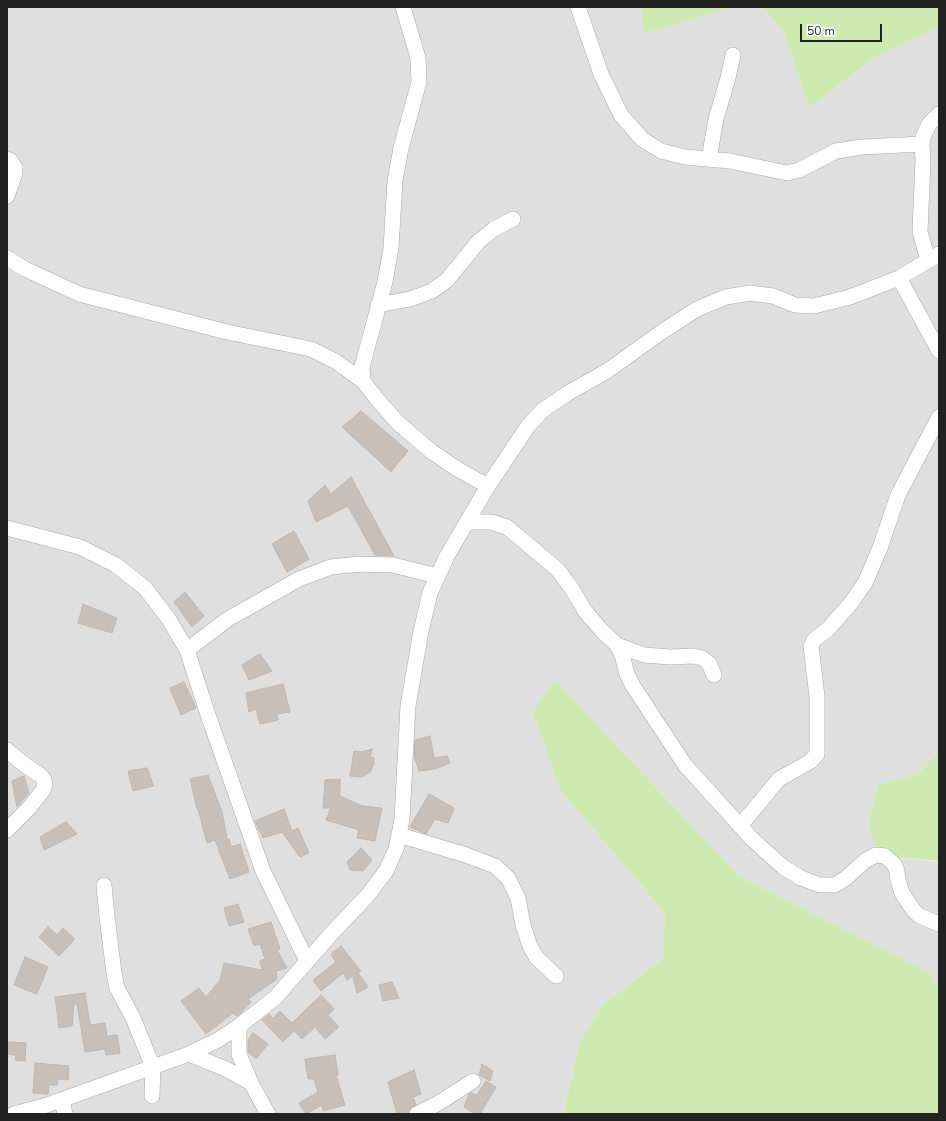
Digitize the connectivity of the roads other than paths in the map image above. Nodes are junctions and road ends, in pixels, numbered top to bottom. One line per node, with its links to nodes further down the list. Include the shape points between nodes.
1 (403, 7): 13 (street, via 418,58 419,82 400,148 395,181 391,248)
2 (578, 7): 7 (street, via 601,74 621,115 636,133 661,151)
3 (733, 55): 7 (street, via 716,119)
4 (939, 114): 5 (street, via 929,124)
5 (922, 144): 7 (street, via 862,146 836,151 800,170 787,173); 10 (street, via 924,160 920,232)
6 (7, 159): 8 (street, via 15,167 15,173)
7 (709, 159)
8 (7, 196)
9 (513, 219): 13 (street, via 494,229 478,242 447,280 432,291 410,299)
10 (934, 257): 12 (street)
11 (7, 258): 15 (street, via 79,294 227,332 311,349 335,361)
12 (899, 278): 14 (street); 17 (street, via 850,297 814,306 795,305 773,296 750,293 726,296 697,309 607,371 543,410 528,426)
13 (378, 305): 15 (street, via 362,367)
14 (939, 351)
15 (363, 381): 17 (street, via 397,422 432,452)
16 (939, 417): 25 (street, via 898,495 865,583 852,604 814,640 811,646 817,697 817,754 811,761 779,779)
17 (488, 486): 18 (street)
18 (467, 522): 20 (street); 21 (street, via 491,522 507,527 522,538 558,570 585,611)
19 (7, 528): 22 (street, via 80,547 116,565 145,588 168,618)
20 (437, 576): 22 (street, via 393,565 360,564 331,568 299,580 228,619); 27 (street, via 421,631 408,706)
21 (617, 645): 23 (street, via 644,655 702,658 709,663); 25 (street, via 633,686 685,765)
22 (186, 650): 30 (street, via 263,871)
23 (714, 675)
24 (7, 750): 26 (street, via 41,776 44,784 43,790 30,807)
25 (740, 826): 29 (street, via 783,867 801,878 820,885 834,885 876,854 885,856 894,864 902,893 914,911)
26 (7, 830)
27 (399, 835): 30 (street, via 386,871 368,895); 31 (street, via 495,866 508,878 518,898 523,925 536,957)
28 (104, 884): 34 (street, via 117,988 133,1018)
29 (939, 924)
30 (307, 962): 32 (street, via 275,998)
31 (556, 976)
32 (239, 1026): 33 (street); 36 (street, via 239,1054)
33 (189, 1054): 34 (street); 36 (street)
34 (152, 1067): 37 (street); 38 (street)
35 (473, 1081): 41 (street)
36 (252, 1083): 40 (street)
37 (152, 1096)
38 (64, 1107): 39 (street, via 47,1105)
39 (14, 1114)
40 (268, 1114)
41 (417, 1114)

